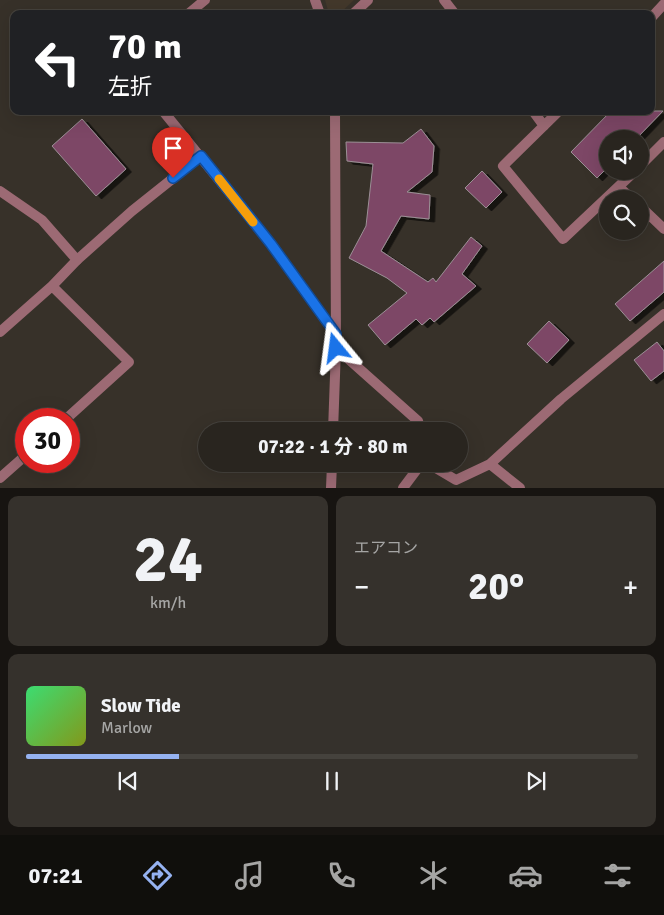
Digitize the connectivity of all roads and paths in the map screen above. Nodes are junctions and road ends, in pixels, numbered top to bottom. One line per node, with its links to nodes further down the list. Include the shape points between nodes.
1 (205, 0): 5 (street)
2 (368, 0): 6 (street)
3 (444, 0): 7 (street)
4 (664, 4): 8 (street)
5 (193, 10)
6 (357, 10)
7 (452, 10)
8 (655, 14)
9 (166, 115): 15 (street)
10 (335, 115): 27 (street)
11 (536, 115): 13 (street)
12 (555, 115): 13 (street)
13 (544, 126): 18 (street, via 503,166 563,239)
14 (664, 142): 16 (street)
15 (201, 156): 23 (street); 27 (street, via 271,244)
16 (649, 157)
17 (626, 180): 18 (street)
18 (619, 187): 19 (street)
19 (622, 190)
20 (0, 191): 23 (street, via 42,220)
21 (649, 215): 22 (street)
22 (664, 229)
23 (77, 260): 24 (street)
24 (52, 286): 26 (street); 29 (street, via 129,362)
25 (664, 314): 33 (street, via 561,399)
26 (0, 332)
27 (336, 334): 28 (street)
28 (336, 348): 30 (street); 31 (street)
29 (78, 408)
30 (333, 422)
31 (418, 422)
32 (15, 464): 37 (street)
33 (490, 464): 36 (street, via 456,480); 40 (street)
34 (332, 472): 38 (street)
35 (415, 472): 39 (street)
36 (442, 472)
37 (0, 478)
38 (331, 488)
39 (403, 488)
40 (520, 488)

